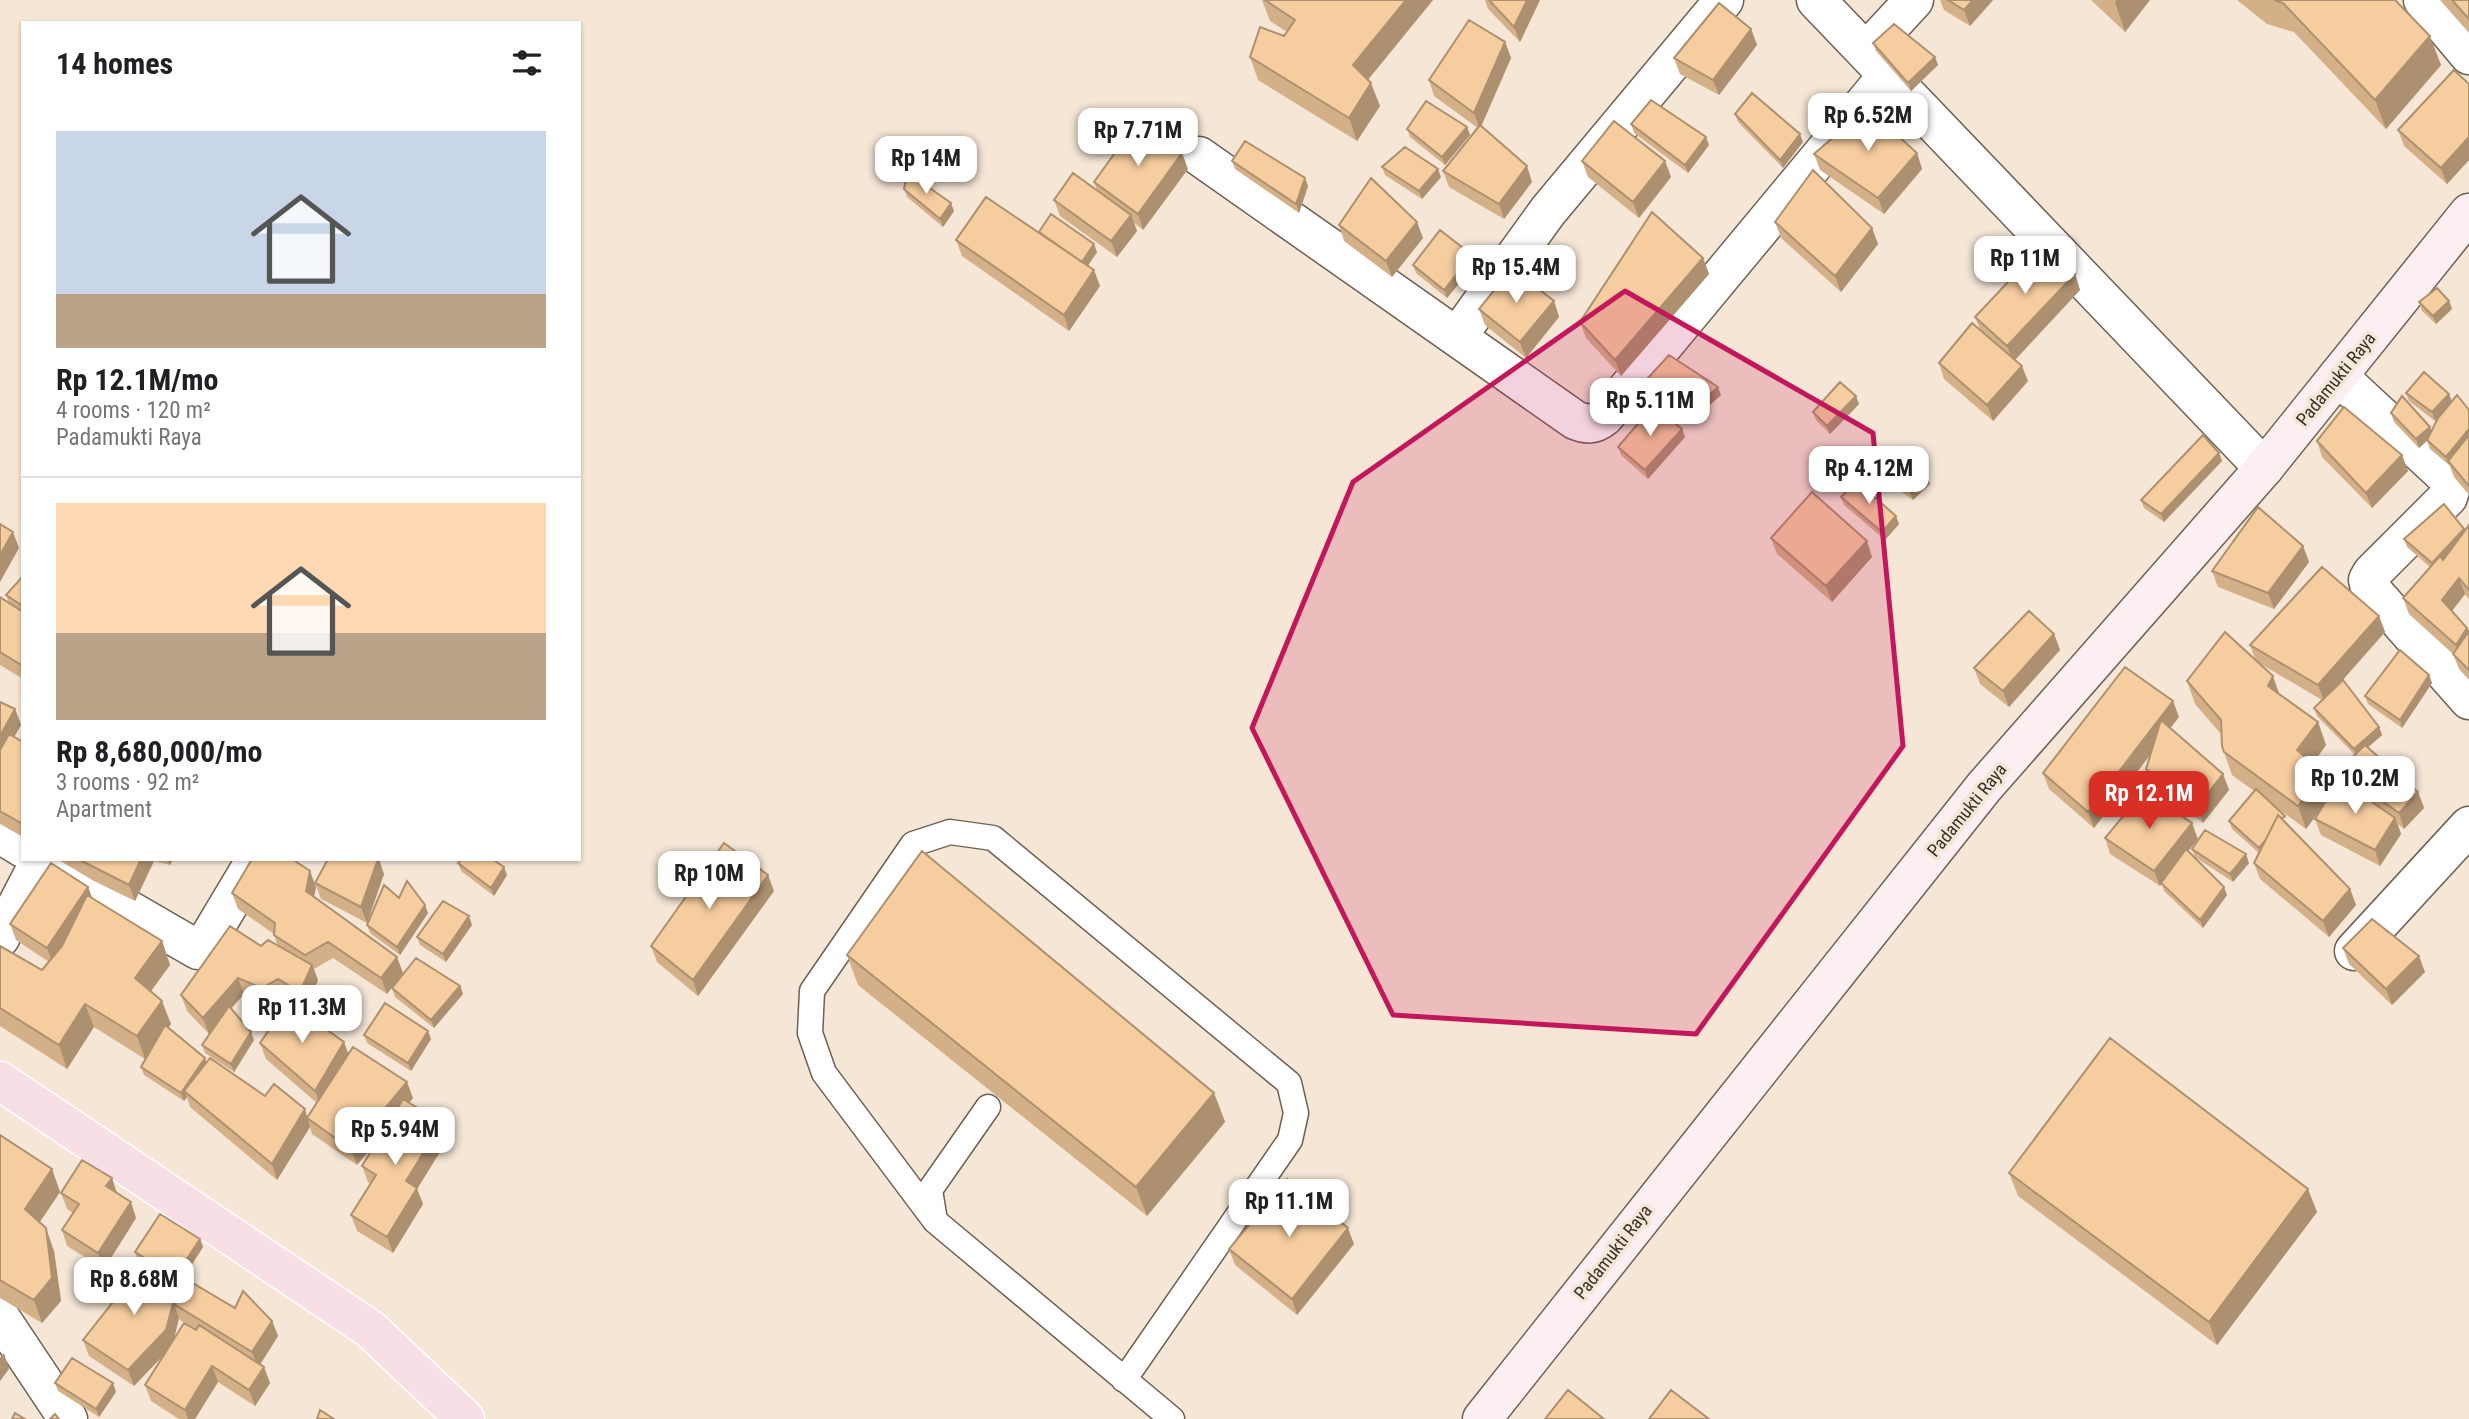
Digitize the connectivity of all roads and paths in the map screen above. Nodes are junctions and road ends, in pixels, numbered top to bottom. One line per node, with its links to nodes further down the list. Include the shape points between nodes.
1 (1724, 0): 9 (street, via 1548,211)
2 (1815, 0): 6 (street)
3 (1914, 0): 6 (street)
4 (2423, 0): 5 (street)
5 (2469, 55)
6 (1877, 64): 9 (street, via 1597,423 1575,420); 11 (street)
7 (1199, 156): 9 (street)
8 (2469, 213): 10 (street, Padamukti Raya)
9 (1457, 337)
10 (2337, 376): 11 (street, Padamukti Raya); 12 (street, via 2448,478 2448,496 2368,580 2370,588)
11 (2264, 468): 29 (street, Padamukti Raya, via 1984,787)
12 (2469, 700)
13 (2469, 826): 20 (street)
14 (0, 834): 15 (street)
15 (21, 847)
16 (40, 861): 19 (street)
17 (44, 861): 18 (street, via 198,950)
18 (255, 861)
19 (0, 938)
20 (2354, 951)
21 (0, 1081): 27 (main road, via 370,1329)
22 (988, 1107): 23 (lane, via 930,1190)
23 (934, 1222): 25 (lane); 25 (lane, via 824,1073 810,1033 812,991 913,844 950,832 993,838 1289,1083 1296,1113 1290,1140)
24 (0, 1317): 26 (street)
25 (1124, 1380): 28 (lane)
26 (68, 1419)
27 (465, 1419)
28 (1172, 1419)
29 (1482, 1419)

